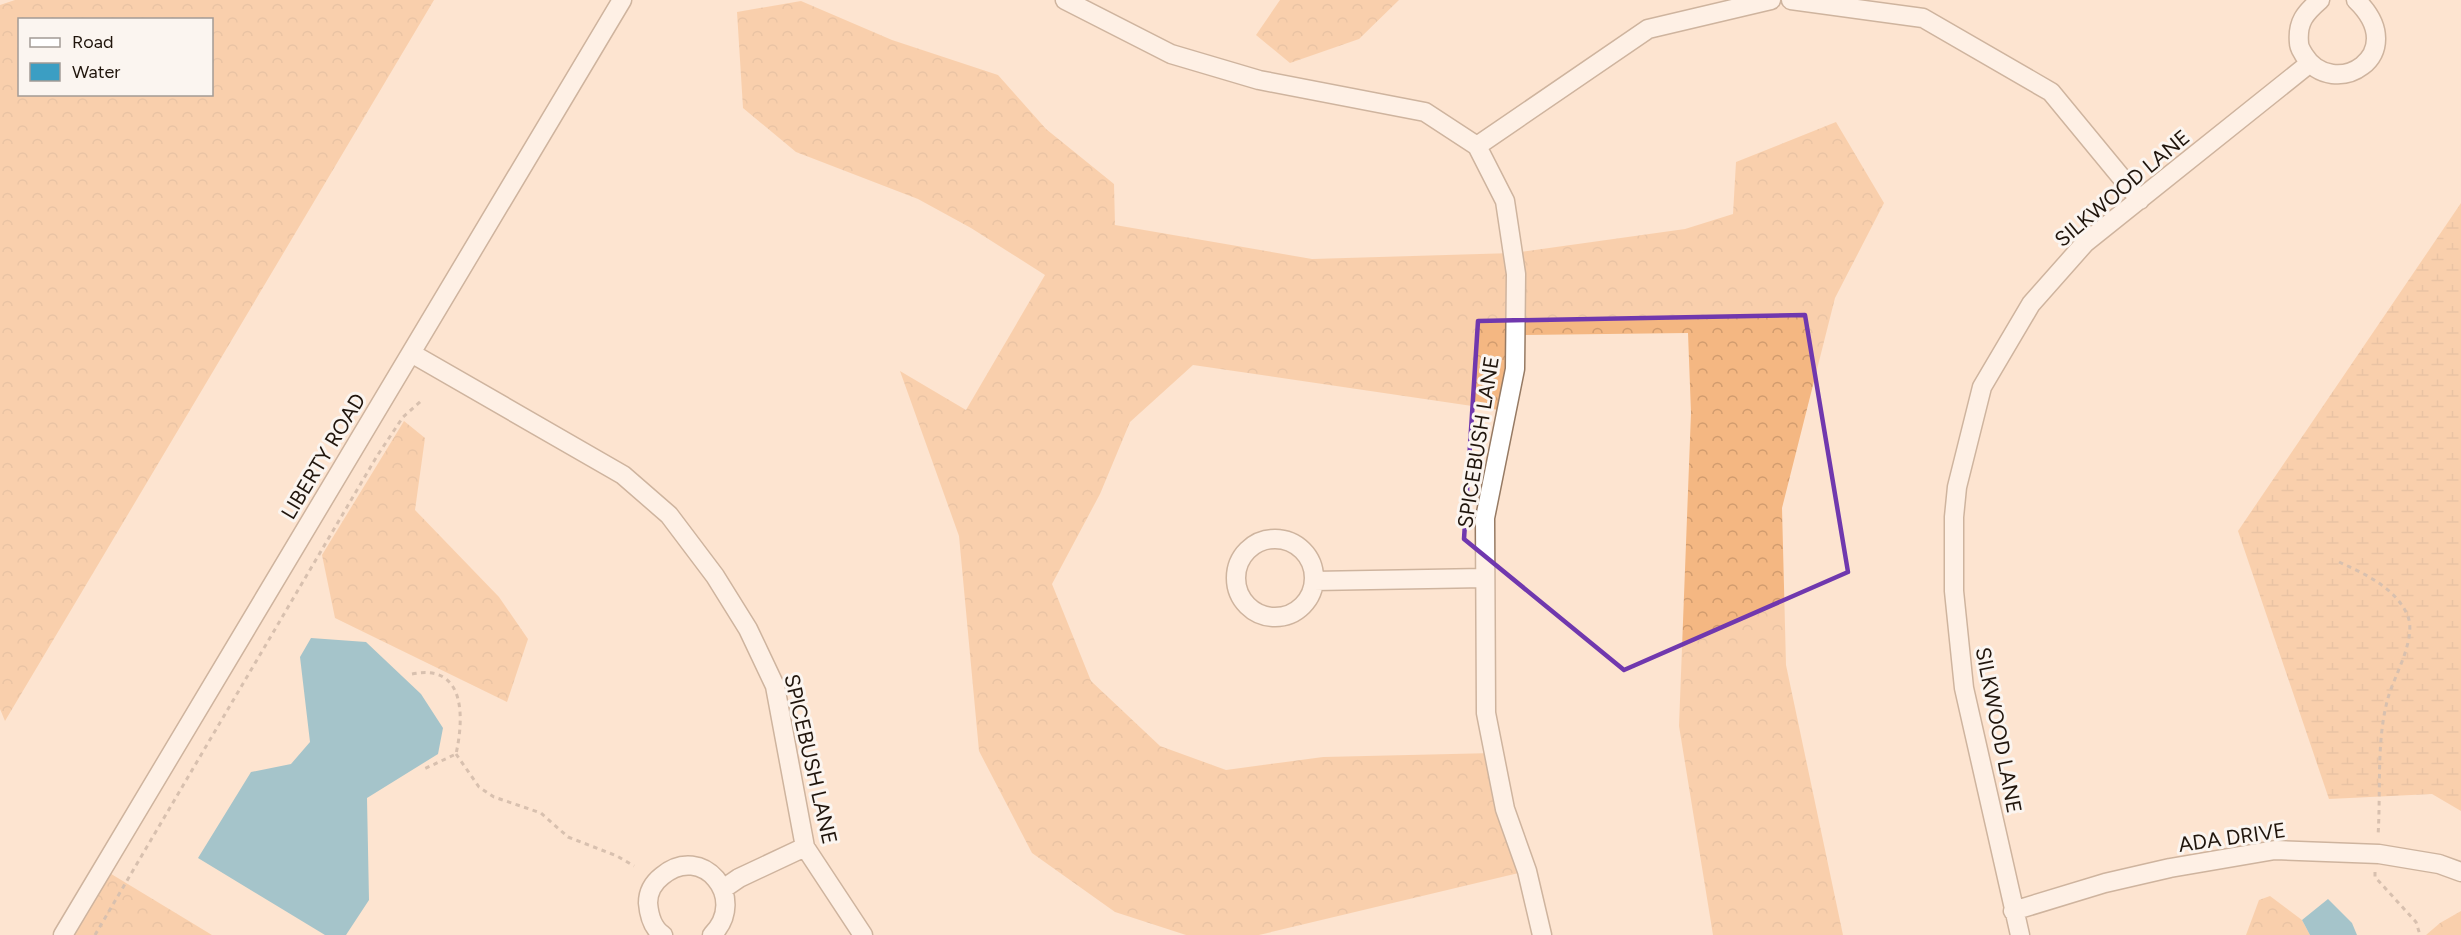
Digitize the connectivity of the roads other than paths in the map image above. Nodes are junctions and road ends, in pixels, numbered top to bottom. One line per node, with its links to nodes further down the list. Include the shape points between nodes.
1 (622, 0): 10 (street, LIBERTY ROAD)
2 (1065, 0): 8 (street, SPICEBUSH LANE, via 1171,54 1259,80 1425,112)
3 (1771, 0): 8 (street, via 1647,29)
4 (1791, 0): 9 (street, via 1923,18 2051,92)
5 (2320, 0): 7 (street, via 2304,14 2298,26 2299,45)
6 (2356, 0): 7 (street, via 2372,15 2377,38 2370,59 2361,67 2338,75 2324,73)
7 (2310, 63): 9 (street, SILKWOOD LANE)
8 (1477, 146): 11 (street, SPICEBUSH LANE, via 1505,201 1516,274 1515,369 1485,518)
9 (2140, 200): 16 (street, SILKWOOD LANE, via 2085,243 2031,304 1982,387 1957,487 1954,591 1964,688)
10 (411, 353): 13 (street, SPICEBUSH LANE, via 623,474 669,515 715,576 748,629 775,686); 17 (street, LIBERTY ROAD)
11 (1484, 578): 12 (street); 21 (street, SPICEBUSH LANE, via 1486,713 1505,809 1527,871)
12 (1314, 581): 12 (street, via 1307,601 1298,610 1276,618 1247,606 1236,587 1236,569 1241,556 1260,541 1274,538 1293,543 1309,558)
13 (805, 848): 15 (street, via 739,878); 20 (street, SPICEBUSH LANE)
14 (2461, 872): 16 (street, ADA DRIVE, via 2439,864 2379,854 2275,850 2105,883)
15 (723, 890): 18 (street, via 722,884 706,870 686,865 672,867 654,883 648,896 649,917); 19 (street, via 727,908)
16 (2013, 911): 22 (street, SILKWOOD LANE)
17 (63, 935)
18 (663, 935)
19 (712, 935)
20 (863, 935)
21 (1542, 935)
22 (2020, 935)

